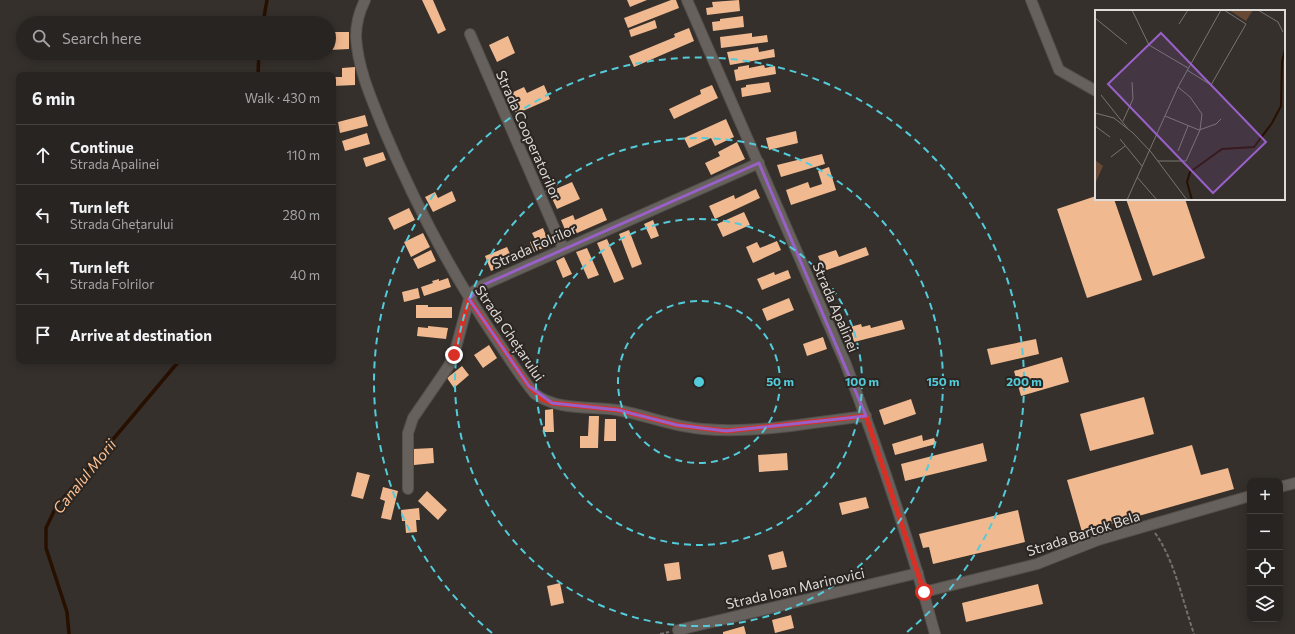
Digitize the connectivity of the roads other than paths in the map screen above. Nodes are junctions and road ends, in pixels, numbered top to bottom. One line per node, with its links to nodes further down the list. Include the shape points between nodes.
1 (365, 0): 8 (street, Strada Ghețarului, via 359,12 356,38 369,93 400,168)
2 (687, 0): 6 (street, Strada Apalinei)
3 (1031, 0): 5 (street, via 1059,70)
4 (470, 34): 7 (street, Strada Cooperatorilor)
5 (1095, 91)
6 (759, 163): 7 (street, Strada Folrilor); 9 (street, Strada Apalinei)
7 (563, 248): 8 (street, Strada Folrilor, via 483,285 474,291)
8 (469, 299): 9 (street, Strada Ghețarului, via 529,386 542,399 552,403 618,410 677,425 726,431); 12 (street, Strada Folrilor, via 454,355 413,418 408,433)
9 (866, 416): 14 (street, Strada Apalinei)
10 (1295, 483): 11 (street)
11 (1283, 486)
12 (408, 489)
13 (1247, 497): 15 (street, Strada Bartok Bela, via 1098,540 1037,564)
14 (918, 573): 15 (street, Strada Apalinei); 16 (street, Strada Ioan Marinovici)
15 (924, 592): 17 (street, Strada Apalinei)
16 (679, 632)
17 (935, 634)

